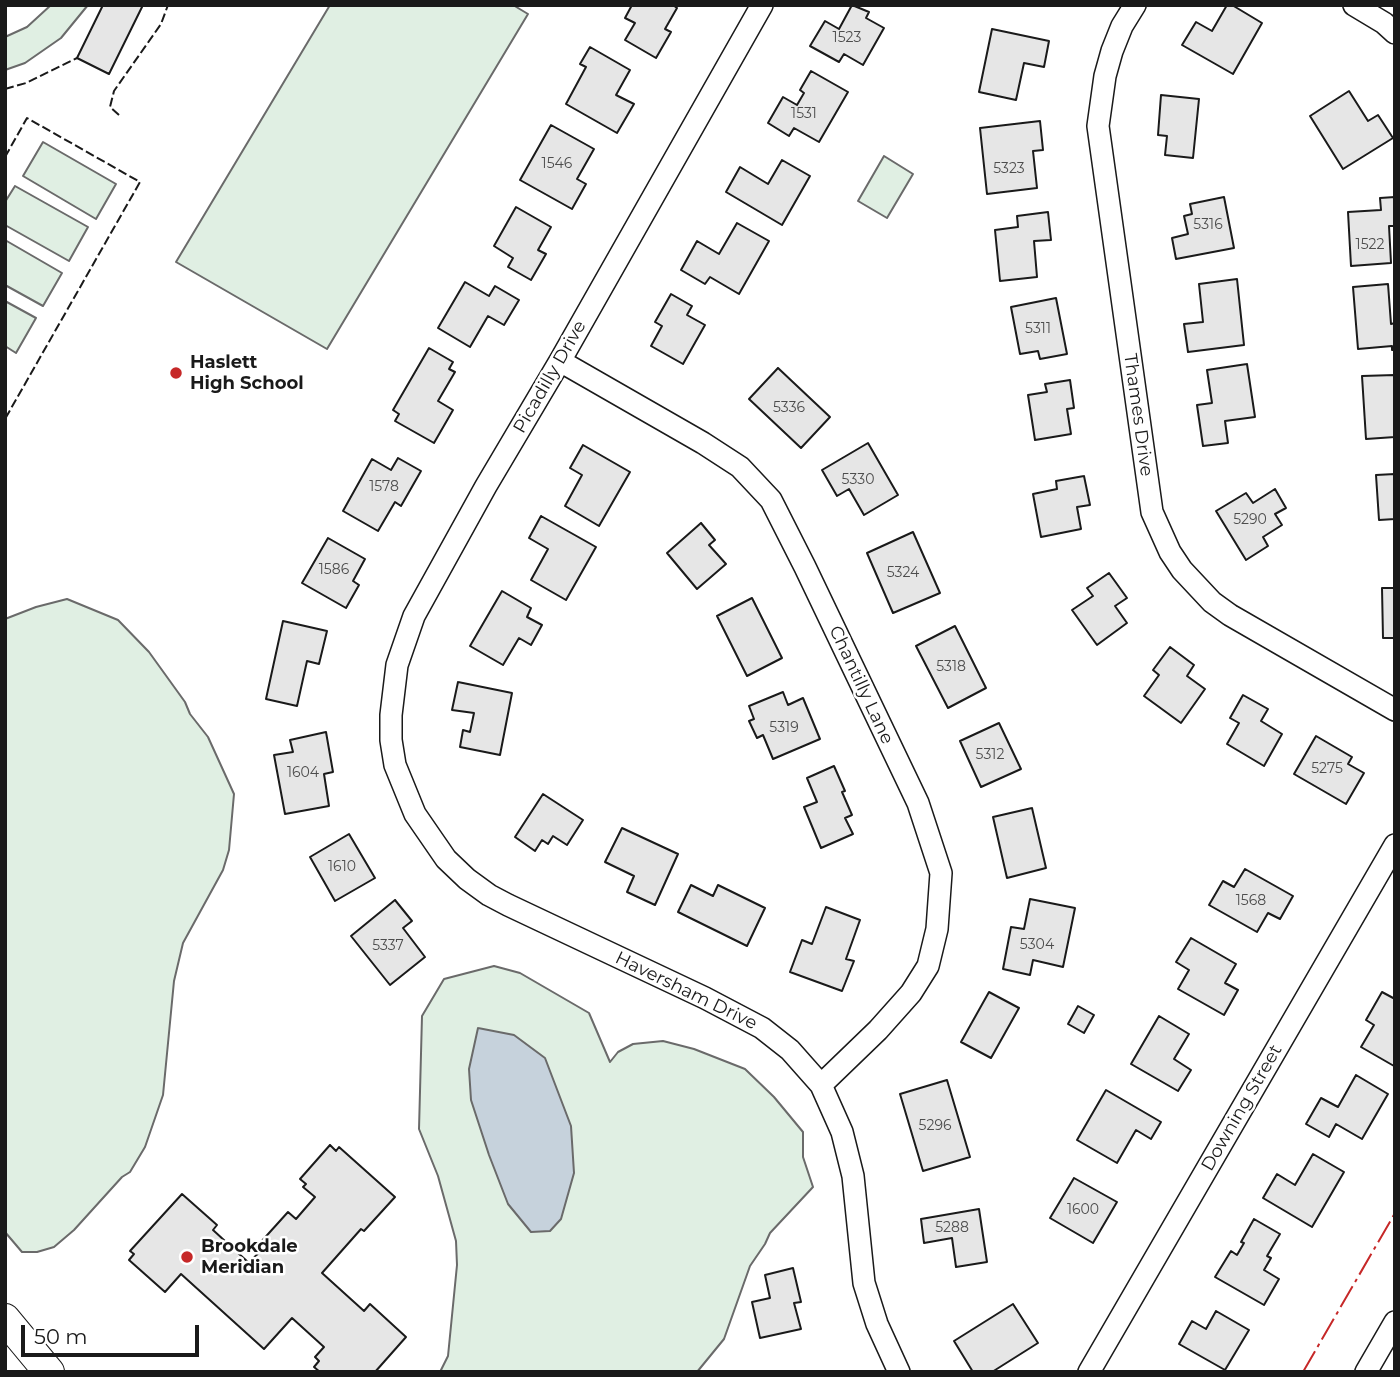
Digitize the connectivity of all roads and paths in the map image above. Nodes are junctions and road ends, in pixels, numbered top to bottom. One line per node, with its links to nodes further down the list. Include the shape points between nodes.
1 (762, 5): 5 (street, Picadilly Drive)
2 (1135, 5): 6 (street, Thames Drive, via 1112,51 1098,126 1152,512 1182,570 1212,602)
3 (1354, 5): 4 (street)
4 (1395, 33)
5 (560, 361): 7 (street, Picadilly Drive, via 414,616 393,690); 9 (street, Chantilly Lane, via 740,467 771,500 918,803 941,873 937,929 928,966 878,1030)
6 (1395, 710)
7 (395, 765): 9 (street, Haversham Drive, via 429,836 446,859 481,890 762,1028)
8 (1395, 845): 14 (street, Downing Street)
9 (821, 1085): 13 (street, Haversham Drive, via 842,1132 853,1177 864,1283)
10 (5, 1319): 12 (main road)
11 (1395, 1321): 15 (street)
12 (49, 1372)
13 (899, 1372)
14 (1089, 1372)
15 (1366, 1372)

